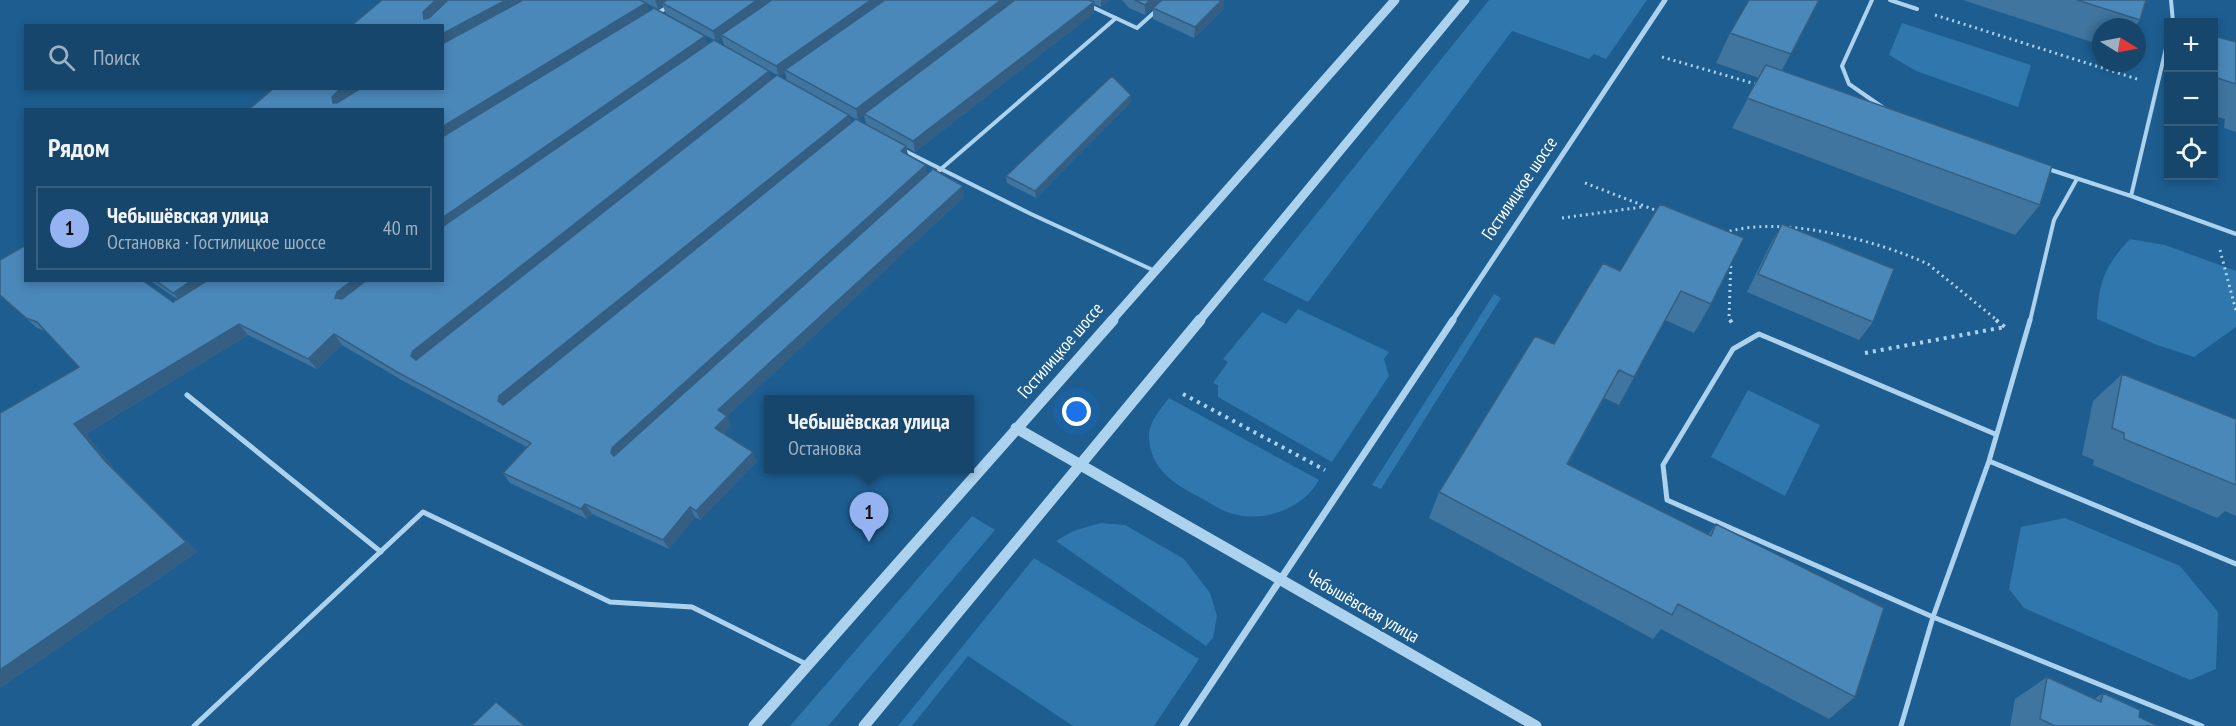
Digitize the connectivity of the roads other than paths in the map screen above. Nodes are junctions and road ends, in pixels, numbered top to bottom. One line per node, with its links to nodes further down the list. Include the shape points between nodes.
1 (680, 0): 12 (lane)
2 (1395, 0): 26 (street, Гостилицкое шоссе)
3 (1465, 0): 31 (street)
4 (1665, 0): 34 (street, Гостилицкое шоссе)
5 (1872, 0): 18 (lane, via 1842,66 1849,84)
6 (1890, 0): 10 (lane)
7 (2171, 0): 14 (lane)
8 (1086, 5): 13 (lane)
9 (1160, 7): 13 (lane, via 1137,28)
10 (1917, 9)
11 (648, 10): 12 (lane)
12 (656, 14): 15 (lane); 16 (lane)
13 (1116, 18): 21 (lane)
14 (2173, 18)
15 (666, 20)
16 (646, 21)
17 (2164, 61): 24 (lane)
18 (1887, 110)
19 (899, 147): 21 (lane)
20 (2043, 167): 23 (lane)
21 (940, 170): 22 (lane); 26 (lane)
22 (931, 178)
23 (2077, 179): 24 (lane); 29 (lane, via 2054,219)
24 (2131, 196): 25 (lane)
25 (2236, 234)
26 (1155, 271): 28 (street, Гостилицкое шоссе)
27 (187, 395): 32 (lane)
28 (1016, 428): 31 (street, Чебышёвская улица); 36 (street, Гостилицкое шоссе)
29 (1995, 434): 30 (lane); 35 (lane, via 1759,334 1733,349 1663,465 1667,500)
30 (1989, 461): 33 (lane); 35 (lane)
31 (1079, 465): 34 (street, Чебышёвская улица); 39 (street)
32 (381, 552): 36 (lane, via 423,513 610,602 692,607); 37 (lane)
33 (2236, 564)
34 (1282, 580): 40 (street, Гостилицкое шоссе); 41 (street, Чебышёвская улица)
35 (1933, 617): 42 (lane); 43 (lane)
36 (808, 665): 38 (street, Гостилицкое шоссе)
37 (194, 726)
38 (754, 726)
39 (864, 726)
40 (1183, 726)
41 (1536, 726)
42 (1901, 726)
43 (2202, 726)

